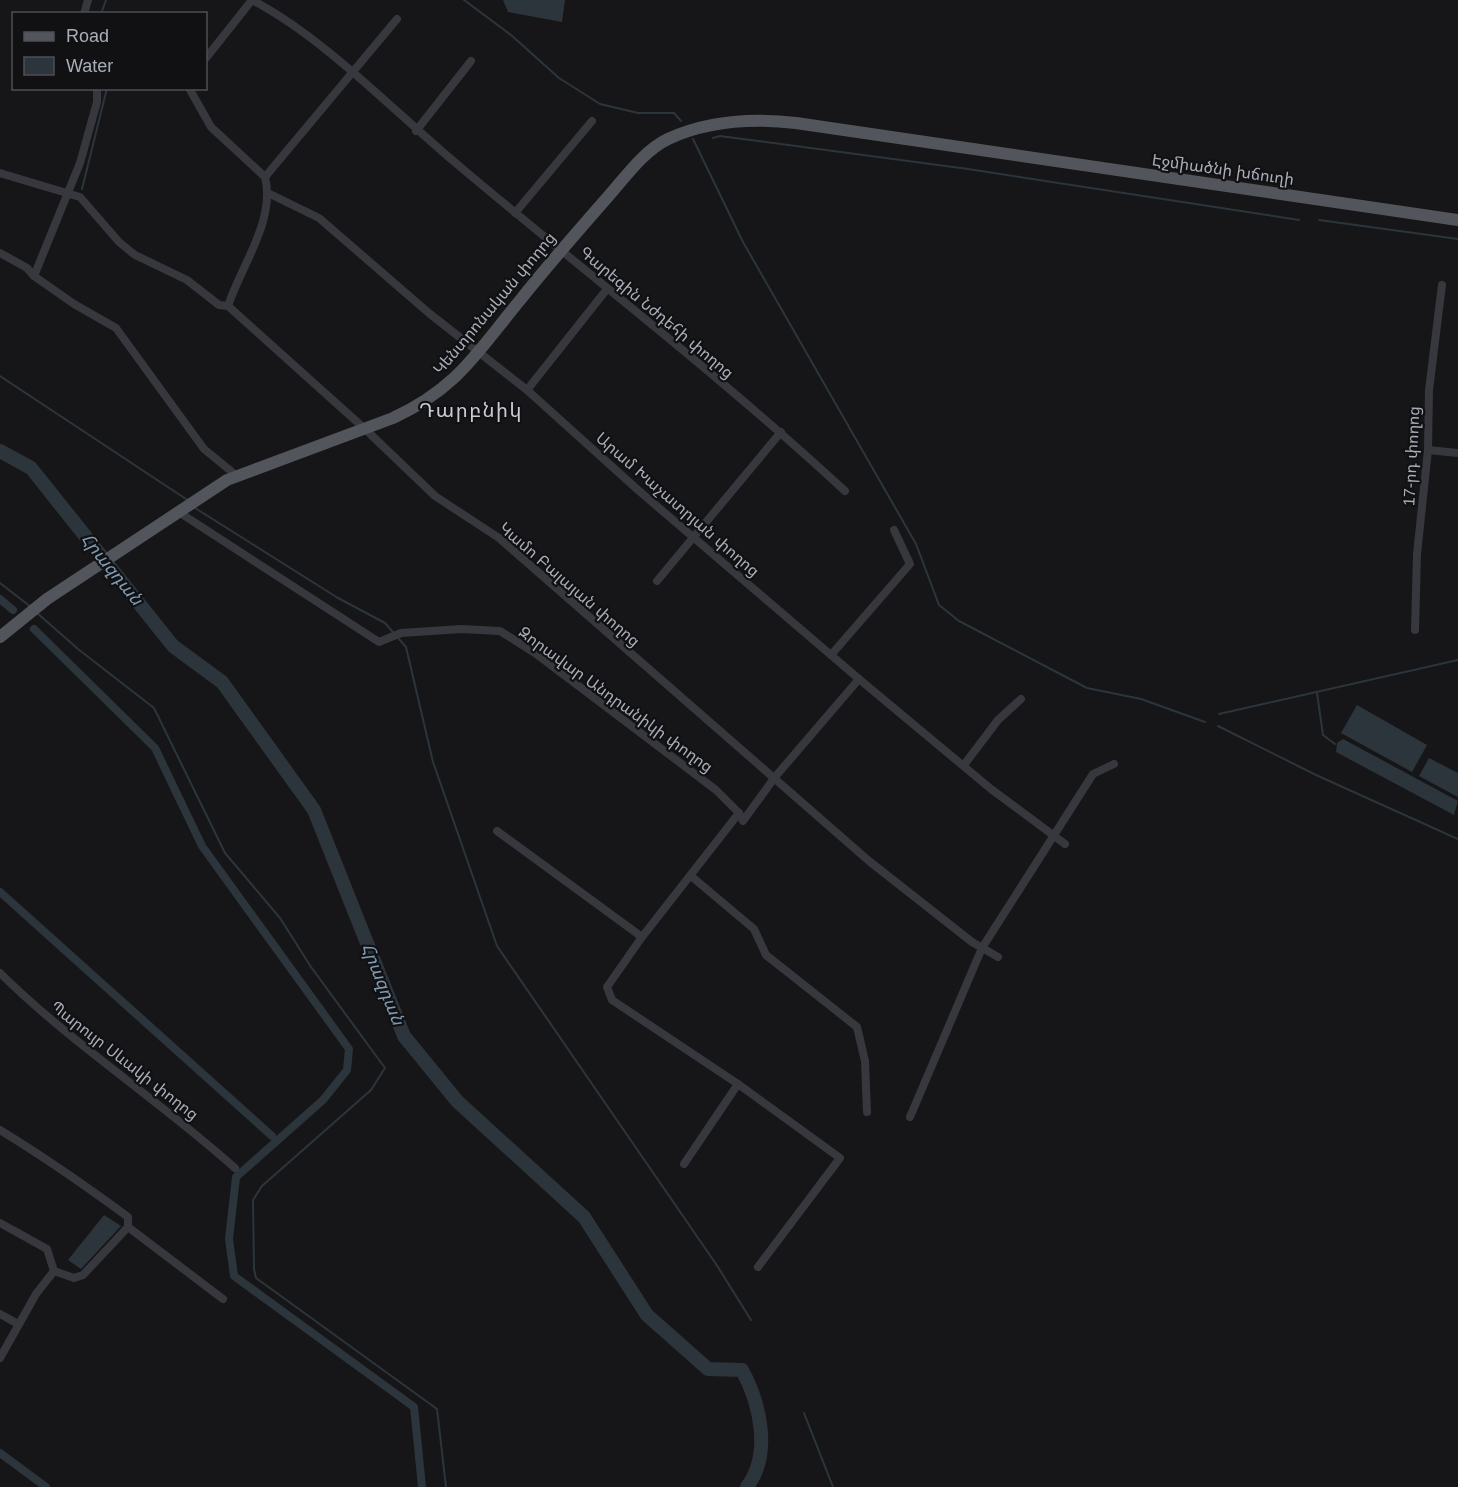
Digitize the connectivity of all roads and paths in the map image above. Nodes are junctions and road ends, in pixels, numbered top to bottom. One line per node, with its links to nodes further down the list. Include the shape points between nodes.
1 (252, 0): 3 (street); 5 (street, Գարեգին Նժդեհի փողոց, via 280,15)
2 (397, 19): 5 (street)
3 (207, 56)
4 (471, 61): 9 (street)
5 (351, 73): 9 (street, Գարեգին Նժդեհի փողոց); 12 (street)
6 (97, 90): 13 (street, via 97,102)
7 (190, 90): 12 (street, via 211,127)
8 (592, 121): 15 (street)
9 (416, 131): 15 (street, Գարեգին Նժդեհի փողոց)
10 (984, 151): 16 (main road, Էջմիածնի խճուղի); 17 (main road, Կենտրոնական փողոց, via 767,120 734,121 702,128 666,140 646,155)
11 (0, 173): 13 (street)
12 (265, 177): 14 (street)
13 (69, 192): 19 (street); 22 (street, Կամո Բալայան փողոց, via 80,197 135,255 187,280 219,305)
14 (268, 193): 22 (street, via 259,233); 23 (street, Արամ Խաչատրյան փողոց, via 319,218)
15 (515, 213): 17 (street, Գարեգին Նժդեհի փողոց)
16 (1458, 220)
17 (561, 250): 21 (street, Գարեգին Նժդեհի փողոց); 23 (main road, Կենտրոնական փողոց)
18 (0, 253): 19 (street)
19 (34, 276): 29 (street, via 116,328 204,448)
20 (1442, 285): 27 (street, 17-րդ փողոց, via 1429,390)
21 (607, 288): 24 (street); 26 (street, Գարեգին Նժդեհի փողոց)
22 (228, 306): 25 (street, Կամո Բալայան փողոց)
23 (479, 351): 24 (street, Արամ Խաչատրյան փողոց); 25 (main road, Կենտրոնական փողոց, via 456,379 430,399)
24 (528, 390): 33 (street, Արամ Խաչատրյան փողոց)
25 (365, 429): 29 (main road, Կենտրոնական փողոց); 42 (street, Կամո Բալայան փողոց, via 435,496 499,538)
26 (781, 432): 30 (street, Գարեգին Նժդեհի փողոց); 33 (street)
27 (1428, 450): 28 (street); 35 (street, 17-րդ փողոց, via 1417,554)
28 (1458, 453)
29 (237, 476): 31 (main road, Կենտրոնական փողոց)
30 (845, 491)
31 (181, 508): 36 (main road, Կենտրոնական փողոց, via 41,604); 43 (street, Զորավար Անդրանիկի փողոց, via 379,642 401,633 500,631 535,653 716,790)
32 (894, 530): 37 (street, via 910,564)
33 (695, 536): 34 (street); 37 (street, Արամ Խաչատրյան փողոց)
34 (657, 581)
35 (1415, 630)
36 (0, 637)
37 (831, 655): 38 (street, Արամ Խաչատրյան փողոց)
38 (859, 679): 41 (street, Արամ Խաչատրյան փողոց); 42 (street)
39 (1021, 699): 41 (street, via 998,720)
40 (1113, 764): 45 (street, via 1094,774)
41 (963, 765): 45 (street, Արամ Խաչատրյան փողոց)
42 (776, 777): 43 (street, via 743,821); 49 (street, Կամո Բալայան փողոց, via 869,861)
43 (739, 813): 47 (street)
44 (497, 831): 48 (street)
45 (1055, 835): 46 (street, Արամ Խաչատրյան փողոց); 49 (street)
46 (1065, 844)
47 (691, 876): 48 (street); 53 (street, via 754,929 766,955 857,1027 865,1061)
48 (642, 937): 52 (street, via 607,987 608,994)
49 (982, 948): 50 (street, Կամո Բալայան փողոց); 54 (street)
50 (998, 957)
51 (0, 973): 57 (street, Պարույր Սևակի փողոց)
52 (738, 1084): 56 (street); 60 (street, via 840,1158)
53 (867, 1112)
54 (910, 1118)
55 (0, 1130): 59 (street, via 63,1169 128,1217)
56 (684, 1164)
57 (235, 1168)
58 (0, 1222): 61 (street, via 47,1249)
59 (128, 1227): 61 (street, via 83,1275 74,1278); 62 (street)
60 (758, 1267)
61 (54, 1271): 64 (street)
62 (223, 1299)
63 (0, 1314): 64 (street)
64 (18, 1324): 65 (street)
65 (0, 1358)

